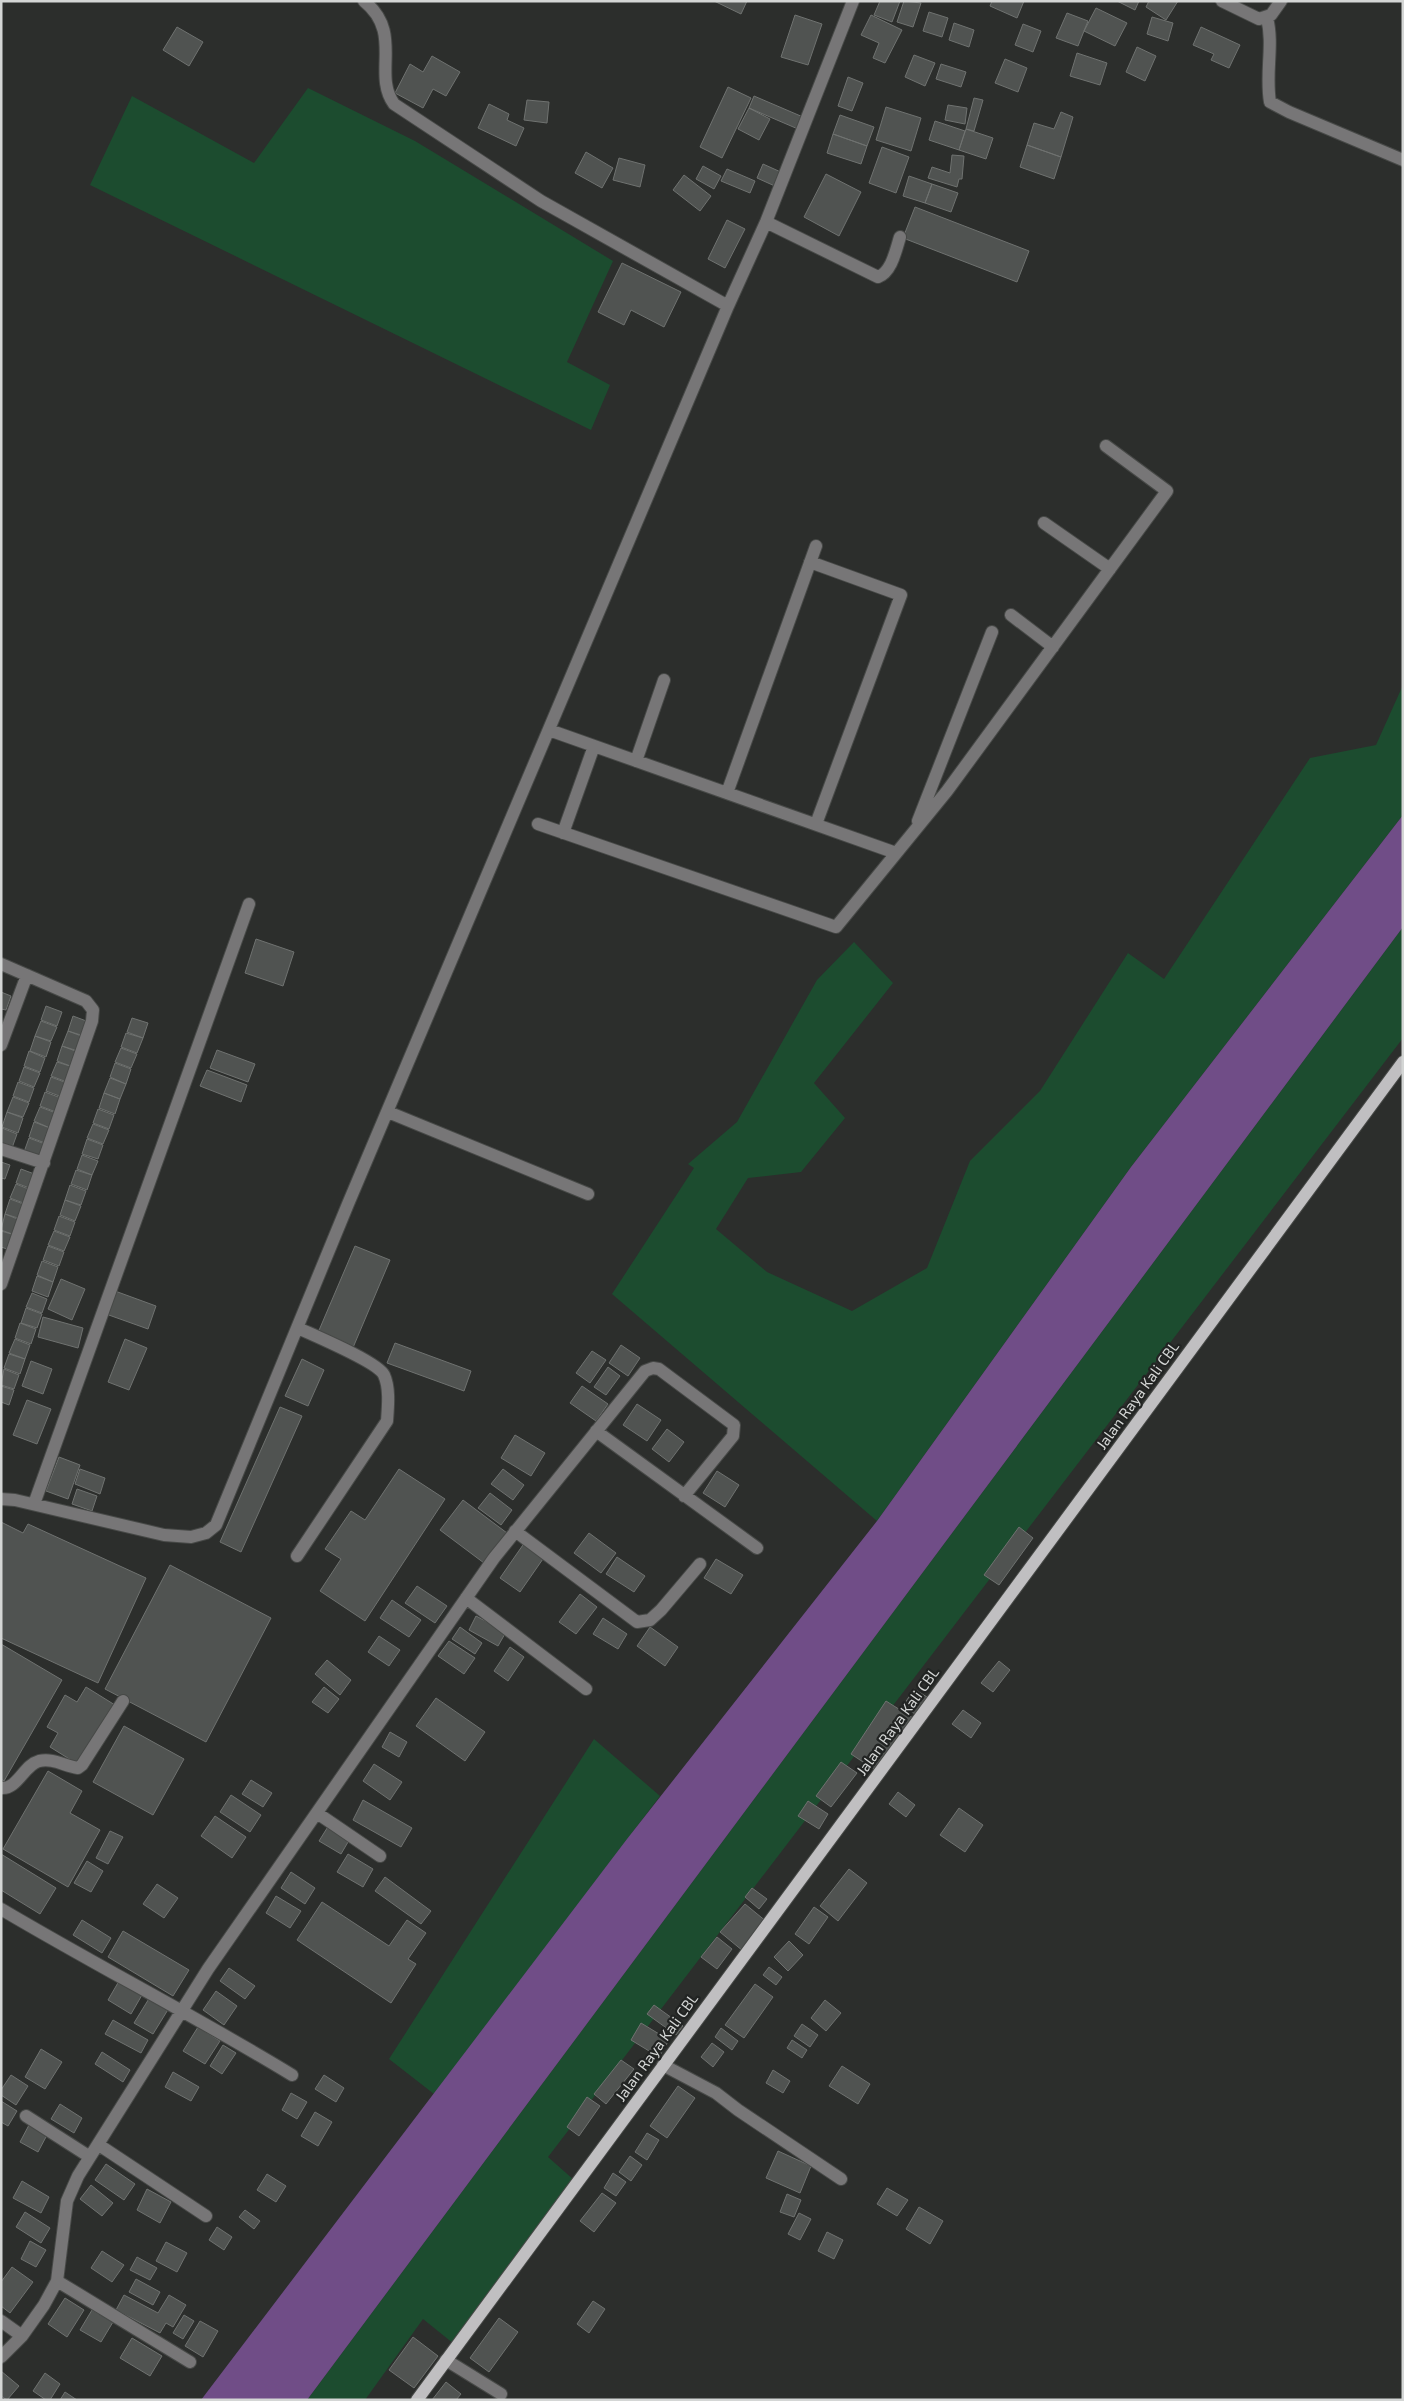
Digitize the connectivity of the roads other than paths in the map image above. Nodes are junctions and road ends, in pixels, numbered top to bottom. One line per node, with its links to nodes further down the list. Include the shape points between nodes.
1 (364, 1): 9 (street, via 376,11 384,30 388,94 394,104 541,201)
2 (853, 1): 7 (street)
3 (1222, 1): 5 (street, via 1255,18)
4 (1281, 1): 5 (street)
5 (1267, 18): 6 (street, via 1272,40 1270,102)
6 (1403, 160)
7 (766, 222): 8 (street, via 878,277 889,268); 9 (street)
8 (900, 237)
9 (728, 306): 19 (street)
10 (1106, 446): 14 (street, via 1168,491)
11 (1044, 523): 14 (street)
12 (816, 546): 13 (street)
13 (810, 562): 22 (street); 24 (street, via 901,595)
14 (1110, 569): 17 (street)
15 (1011, 615): 17 (street)
16 (992, 632): 25 (street)
17 (1053, 647): 25 (street)
18 (664, 680): 21 (street)
19 (549, 730): 20 (street); 33 (street)
20 (594, 746): 21 (street); 26 (street)
21 (636, 761): 22 (street)
22 (726, 793): 24 (street)
23 (538, 824): 26 (street)
24 (816, 824): 27 (street)
25 (914, 832): 27 (street)
26 (563, 833): 27 (street, via 836,927)
27 (896, 853)
28 (249, 904): 42 (street)
29 (1, 964): 30 (street)
30 (27, 975): 31 (street); 35 (street, via 86,1001 93,1010)
31 (1, 1045)
32 (1403, 1062): 55 (main road, Jalan Raya Kali CBL)
33 (388, 1112): 36 (street); 38 (street)
34 (1, 1149): 35 (street)
35 (44, 1162): 37 (street)
36 (588, 1194)
37 (1, 1284)
38 (298, 1328): 42 (street, via 216,1525 206,1533 164,1535); 45 (street, via 373,1364 384,1374 388,1402 387,1422)
39 (596, 1431): 40 (street); 40 (street, via 645,1371 660,1369 735,1429 733,1436); 43 (street)
40 (684, 1496): 44 (street)
41 (1, 1499): 42 (street)
42 (34, 1504)
43 (515, 1531): 46 (street, via 637,1622 650,1620 661,1610); 47 (street)
44 (757, 1548)
45 (297, 1556)
46 (700, 1564)
47 (466, 1598): 48 (street); 51 (street)
48 (586, 1689)
49 (122, 1701): 50 (street, via 78,1768 48,1760 36,1762 10,1787)
50 (1, 1788)
51 (317, 1813): 52 (street); 54 (street, via 208,1969)
52 (380, 1856)
53 (1, 1909): 54 (street)
54 (182, 2012): 56 (street); 58 (street)
55 (663, 2065): 60 (street, via 716,2093); 66 (main road, Jalan Raya Kali CBL)
56 (292, 2075)
57 (26, 2116): 59 (street)
58 (99, 2145): 59 (street); 61 (street)
59 (90, 2157): 62 (street, via 66,2201)
60 (841, 2179)
61 (206, 2216)
62 (57, 2281): 64 (street); 67 (street)
63 (1, 2321): 64 (street)
64 (22, 2336): 65 (street)
65 (1, 2358)
66 (446, 2360): 68 (street); 69 (main road, Jalan Raya Kali CBL)
67 (190, 2362)
68 (501, 2394)
69 (417, 2400)

